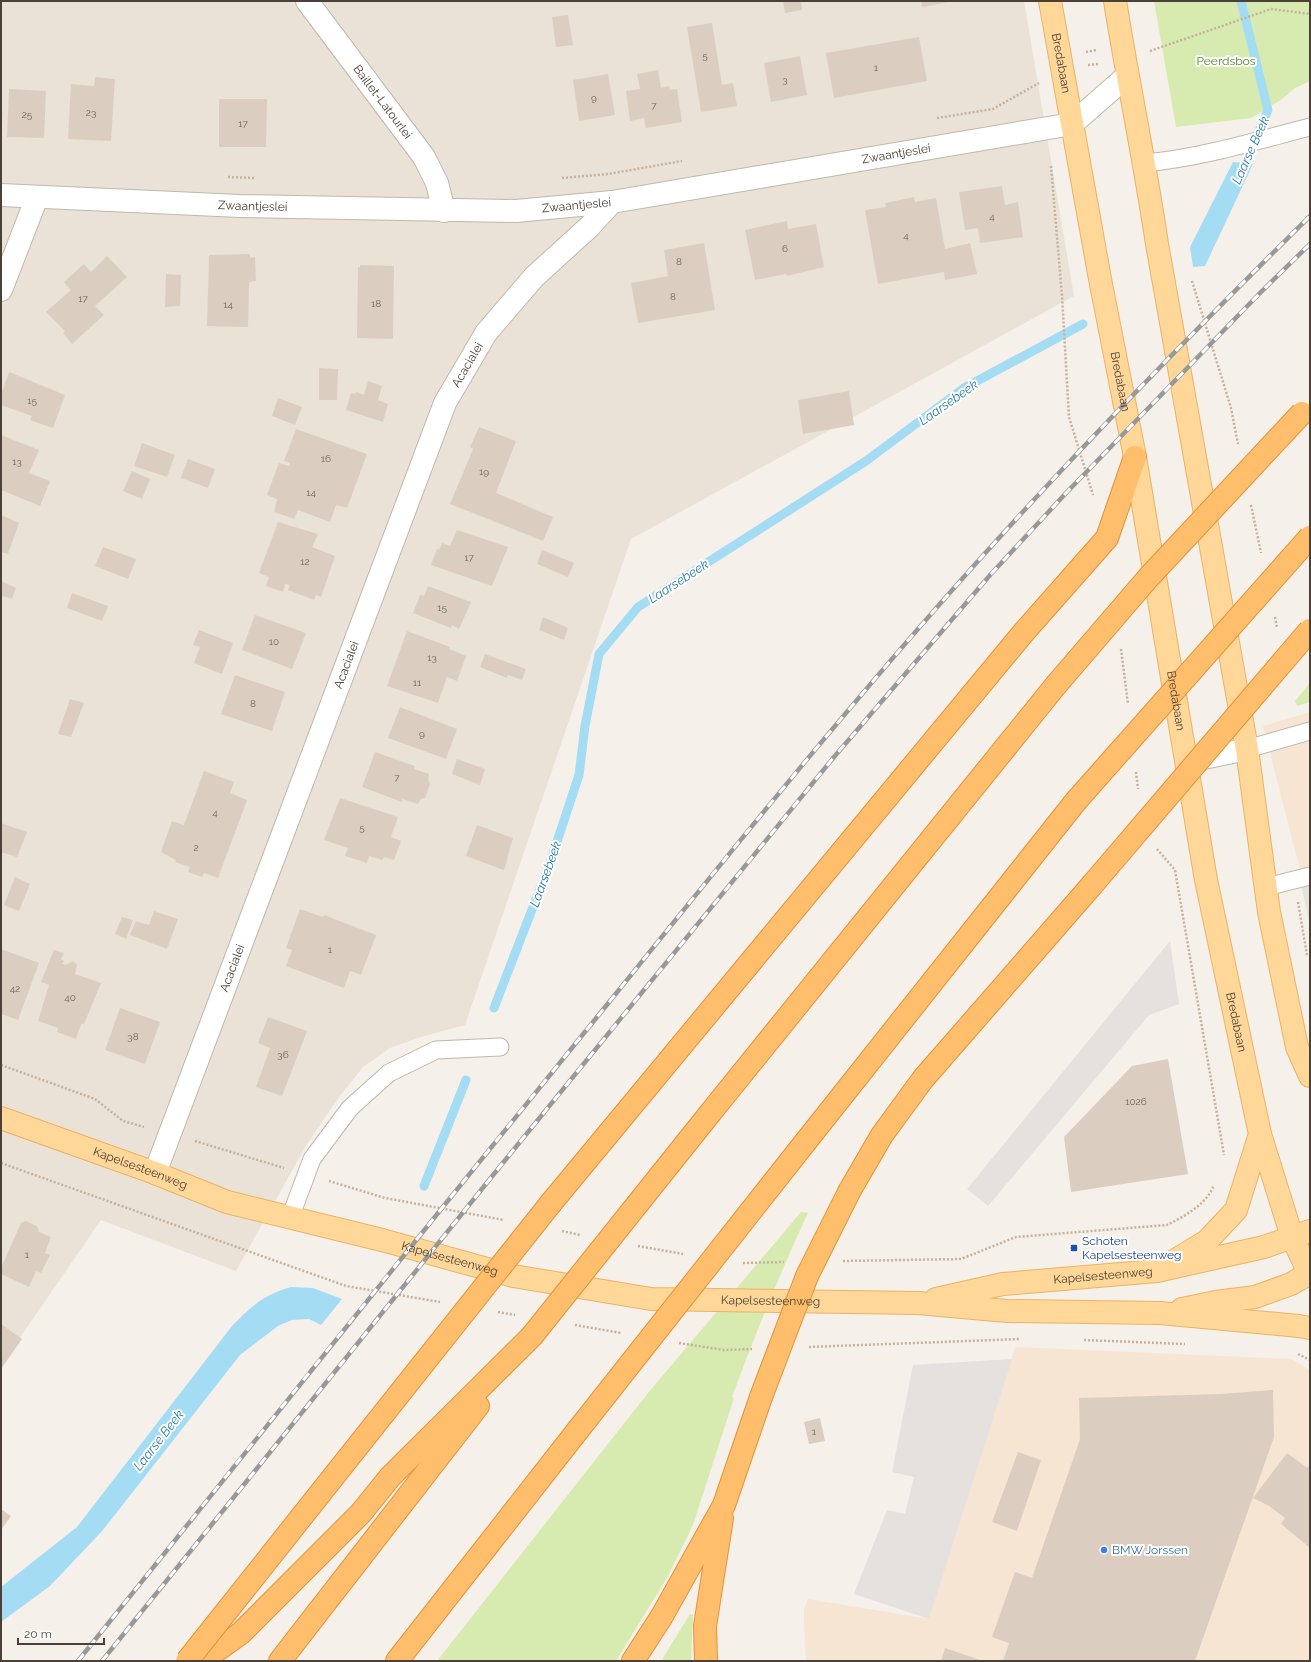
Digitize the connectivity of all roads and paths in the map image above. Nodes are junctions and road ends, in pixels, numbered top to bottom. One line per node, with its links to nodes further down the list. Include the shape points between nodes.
1 (308, 1): 21 (street, Baillet-Latourlei, via 424,156 438,183)
2 (1050, 1): 7 (main road, Bredabaan)
3 (1116, 1): 6 (main road)
4 (1310, 14): 5 (path, via 1271,9)
5 (1151, 50)
6 (1125, 61): 7 (path); 7 (path); 10 (street); 14 (main road)
7 (1061, 63): 10 (main road, Bredabaan)
8 (1038, 84): 9 (path, via 993,108)
9 (932, 119)
10 (1072, 124): 12 (street, Zwaantjeslei); 25 (main road, Bredabaan)
11 (1310, 127): 14 (lane, via 1237,147 1171,161)
12 (1048, 128): 20 (street, Zwaantjeslei); 23 (path)
13 (686, 161): 17 (path, via 608,174)
14 (1145, 163): 29 (main road)
15 (225, 177): 16 (path)
16 (256, 178)
17 (562, 178)
18 (1, 195): 19 (street, Zwaantjeslei)
19 (37, 197): 21 (street, Zwaantjeslei, via 240,206); 22 (street)
20 (612, 202): 21 (street, Zwaantjeslei, via 516,211); 39 (street, Acacialei, via 589,227 534,277 486,333 445,403)
21 (444, 211)
22 (1, 290)
23 (1065, 352)
24 (1306, 409): 49 (highway, bridge, via 1148,578 1056,685)
25 (1135, 457): 30 (main road, Bredabaan); 51 (highway, bridge, via 1107,538 1024,632 551,1203)
26 (1310, 537): 54 (highway, bridge, via 1076,801)
27 (1310, 630): 50 (highway, bridge, via 923,1080 882,1135 850,1190 807,1276 761,1397)
28 (1310, 731): 29 (lane)
29 (1246, 749): 30 (street); 32 (main road)
30 (1186, 762): 37 (main road, Bredabaan, via 1206,880)
31 (1310, 876): 32 (lane)
32 (1266, 887): 34 (main road, via 1298,1047)
33 (500, 1047): 42 (lane, via 436,1050 388,1072 350,1108 312,1160)
34 (1310, 1076)
35 (1, 1118): 39 (main road, Kapelsesteenweg)
36 (1219, 1131): 38 (path)
37 (1260, 1134): 43 (main road, Bredabaan); 44 (main road, via 1236,1210 1207,1241)
38 (1223, 1160)
39 (155, 1173): 42 (main road, Kapelsesteenweg, via 227,1202)
40 (1217, 1178): 41 (path)
41 (1211, 1193)
42 (290, 1218): 46 (main road, Kapelsesteenweg, via 513,1276 651,1299)
43 (1301, 1234): 44 (main road, Kapelsesteenweg, via 1264,1247); 45 (main road, Bredabaan)
44 (1157, 1271): 46 (main road, Kapelsesteenweg, via 1003,1284)
45 (1310, 1274): 47 (main road, Kapelsesteenweg, via 1255,1297)
46 (918, 1303): 47 (main road, Kapelsesteenweg, via 1007,1311)
47 (1160, 1313): 48 (main road, Kapelsesteenweg)
48 (1310, 1328)
49 (532, 1336): 52 (highway, via 390,1477 361,1513 241,1633); 53 (highway)
50 (724, 1505): 55 (highway); 56 (highway, via 705,1626)
51 (187, 1661)
52 (202, 1661)
53 (280, 1661)
54 (397, 1661)
55 (633, 1661)
56 (706, 1661)

